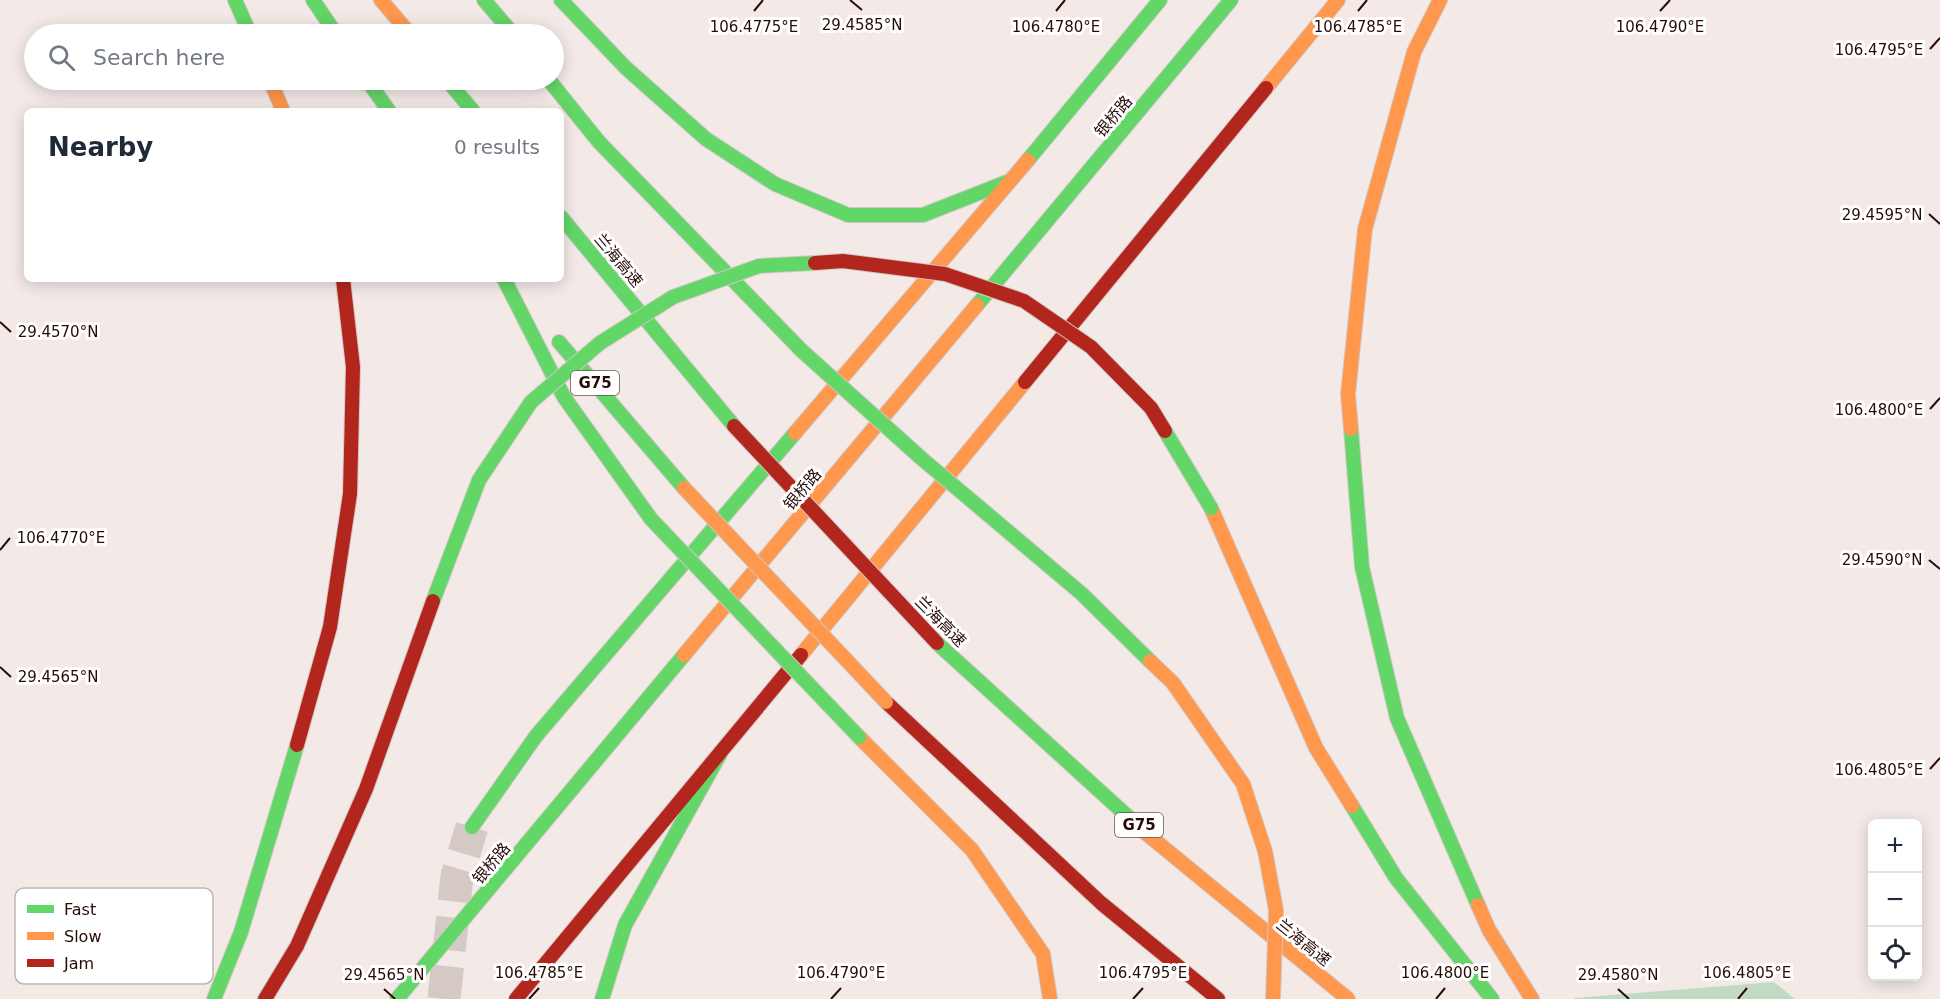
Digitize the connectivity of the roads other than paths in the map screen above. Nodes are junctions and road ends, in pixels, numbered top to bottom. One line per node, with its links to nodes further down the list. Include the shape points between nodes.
1 (235, 0): 10 (main road)
2 (313, 0): 11 (main road)
3 (381, 0): 12 (main road)
4 (484, 0): 13 (main road)
5 (561, 0): 21 (main road, via 626,68 706,139 775,184 848,215 923,215)
6 (1160, 0): 21 (main road)
7 (1231, 0): 30 (main road, 银桥路)
8 (1338, 0): 26 (main road)
9 (1440, 0): 38 (main road, via 1414,52 1365,229 1348,394 1362,567 1397,718 1489,930)
10 (246, 24)
11 (329, 24)
12 (401, 24)
13 (503, 24)
14 (274, 90): 18 (main road)
15 (374, 90): 19 (main road)
16 (455, 90): 20 (main road)
17 (557, 90): 35 (main road, bridge, via 599,142 801,350 1082,594 1173,683 1244,784 1265,851 1276,910)
18 (282, 108)
19 (387, 108)
20 (470, 108)
21 (1012, 180): 27 (main road, via 536,736)
22 (564, 221): 36 (main road, 兰海高速 / G75, bridge, via 734,426 937,643 1163,848)
23 (343, 282): 28 (main road, via 353,368 350,494 330,627 241,932)
24 (506, 282): 33 (main road, bridge, via 564,396 651,519 972,850 1043,954)
25 (507, 282): 34 (main road, G75, bridge, via 684,488 886,702 1101,903)
26 (720, 754): 31 (main road); 32 (main road, via 625,925)
27 (472, 827)
28 (214, 999)
29 (265, 999): 37 (main road, bridge, via 297,946 366,789 479,480 531,402 600,343 673,297 759,266 843,261 945,274 1024,301 1091,347 1151,408 1211,508 1316,748 1396,878)
30 (397, 999)
31 (516, 999)
32 (602, 999)
33 (1050, 999)
34 (1218, 999)
35 (1273, 999)
36 (1348, 999)
37 (1492, 999)
38 (1532, 999)

